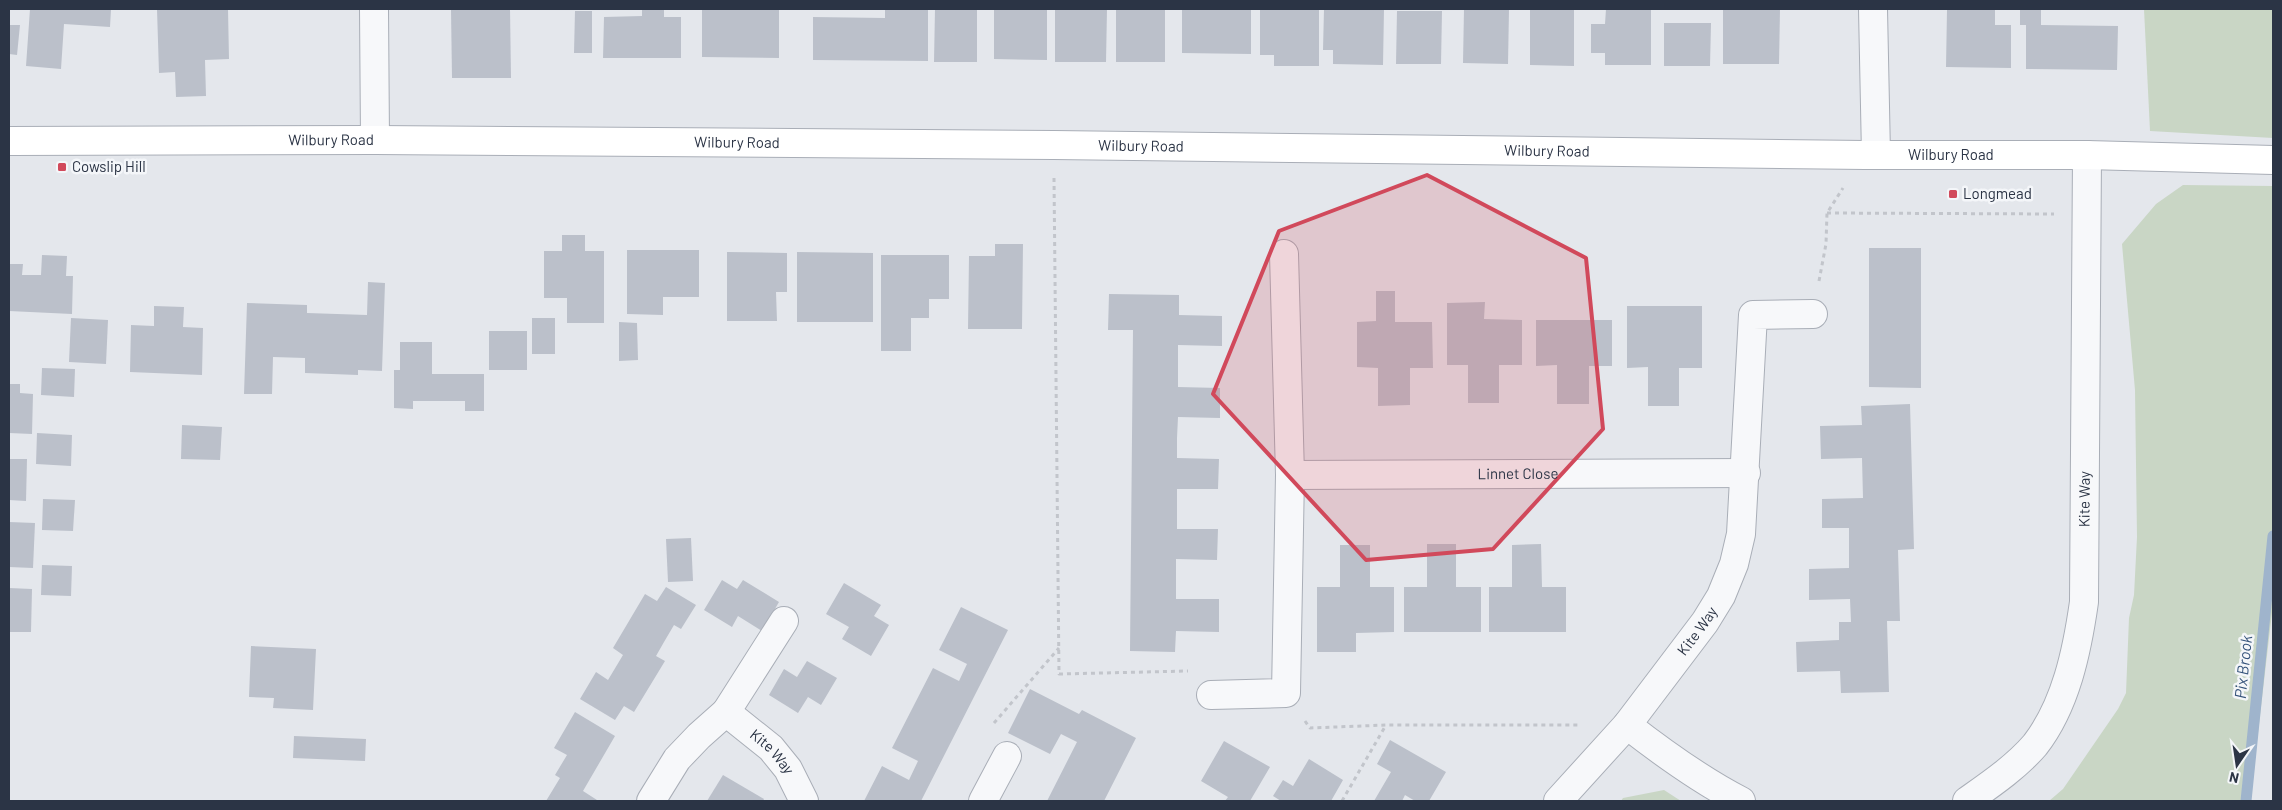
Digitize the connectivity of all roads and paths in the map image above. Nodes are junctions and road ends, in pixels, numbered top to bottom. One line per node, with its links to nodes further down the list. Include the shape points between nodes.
1 (374, 9): 4 (street)
2 (1873, 9): 6 (street)
3 (9, 140): 4 (street, Wilbury Road)
4 (375, 140): 5 (street, Wilbury Road)
5 (1054, 145): 6 (street, Wilbury Road); 17 (path)
6 (1876, 155): 7 (street, Wilbury Road)
7 (2088, 155): 8 (street, Wilbury Road); 11 (street, Kite Way)
8 (2273, 160)
9 (1841, 192): 10 (path)
10 (1827, 213): 11 (path); 13 (path, via 1826,244)
11 (2086, 214): 30 (street, Kite Way, via 2084,602 2076,654 2055,710 2035,745 2002,777)
12 (1284, 254): 15 (street)
13 (1813, 314): 14 (street, Kite Way, via 1752,315)
14 (1746, 473): 15 (street, Linnet Close); 22 (street, Kite Way, via 1741,534 1734,564 1721,596 1705,622)
15 (1290, 474): 18 (street)
16 (784, 621): 20 (street)
17 (1059, 648): 19 (path, via 1058,674 1202,670); 23 (path, via 994,724)
18 (1286, 693): 19 (street); 21 (path, via 1310,728)
19 (1211, 695)
20 (726, 712): 24 (street, via 677,759); 25 (street, Kite Way, via 771,748 788,769)
21 (1386, 725): 22 (path); 27 (path)
22 (1626, 725): 28 (street, Kite Way); 29 (street, via 1677,764)
23 (1007, 756): 26 (street)
24 (651, 801)
25 (804, 801)
26 (983, 801)
27 (1342, 801)
28 (1558, 801)
29 (1741, 801)
30 (1968, 801)

